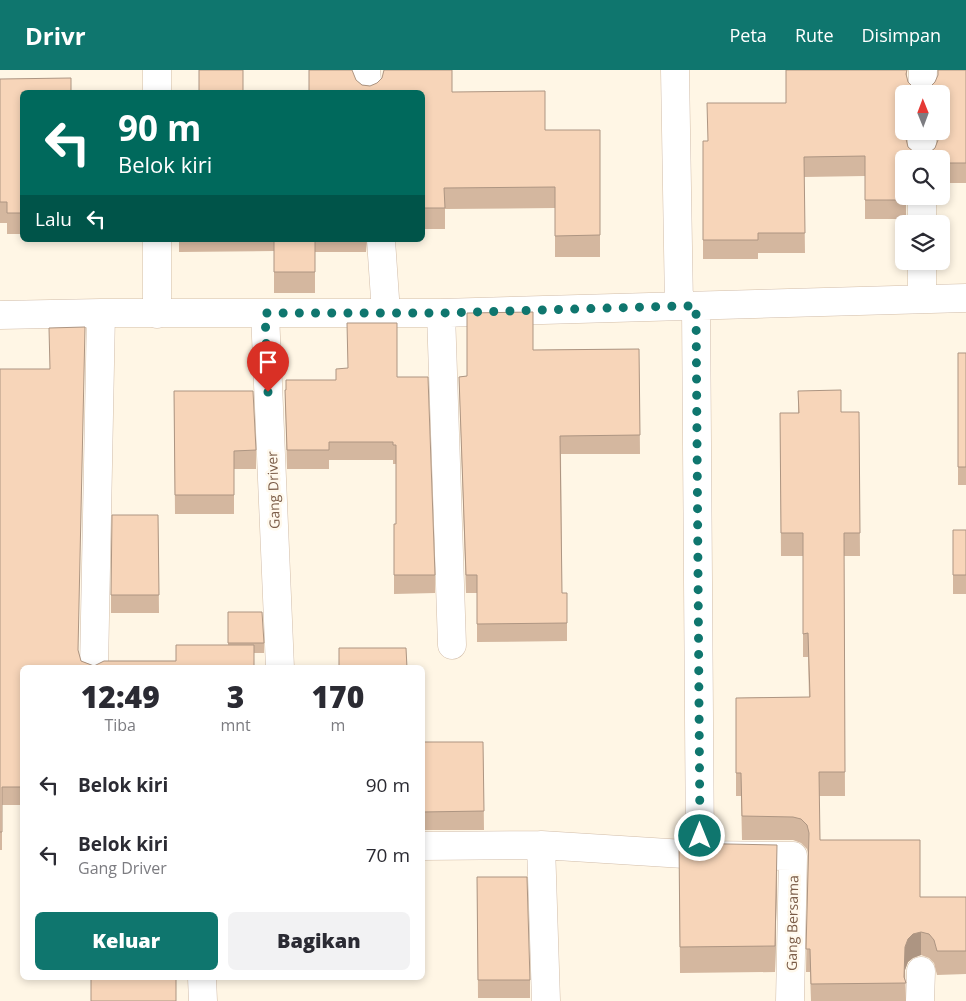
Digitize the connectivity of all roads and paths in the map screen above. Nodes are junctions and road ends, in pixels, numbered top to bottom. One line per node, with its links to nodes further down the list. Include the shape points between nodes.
1 (157, 70): 6 (street)
2 (366, 70): 7 (street)
3 (675, 70): 13 (street)
4 (923, 70): 5 (street)
5 (922, 85)
6 (157, 90)
7 (368, 90)
8 (157, 242): 18 (street)
9 (381, 242): 16 (street)
10 (922, 270): 12 (street)
11 (966, 298): 12 (street)
12 (922, 299): 13 (street)
13 (687, 306): 17 (street); 25 (street)
14 (101, 313): 18 (street); 19 (street); 21 (street)
15 (265, 313): 16 (street); 18 (street); 22 (street, Gang Driver)
16 (386, 313): 17 (street)
17 (441, 313): 20 (street)
18 (157, 314)
19 (0, 315)
20 (452, 645)
21 (94, 665)
22 (280, 665)
23 (541, 845): 24 (street); 25 (street); 29 (street)
24 (425, 846)
25 (700, 855): 30 (street, Gang Bersama, via 793,856)
26 (921, 971): 31 (street)
27 (202, 980): 28 (street)
28 (202, 1001)
29 (546, 1001)
30 (790, 1001)
31 (920, 1001)

